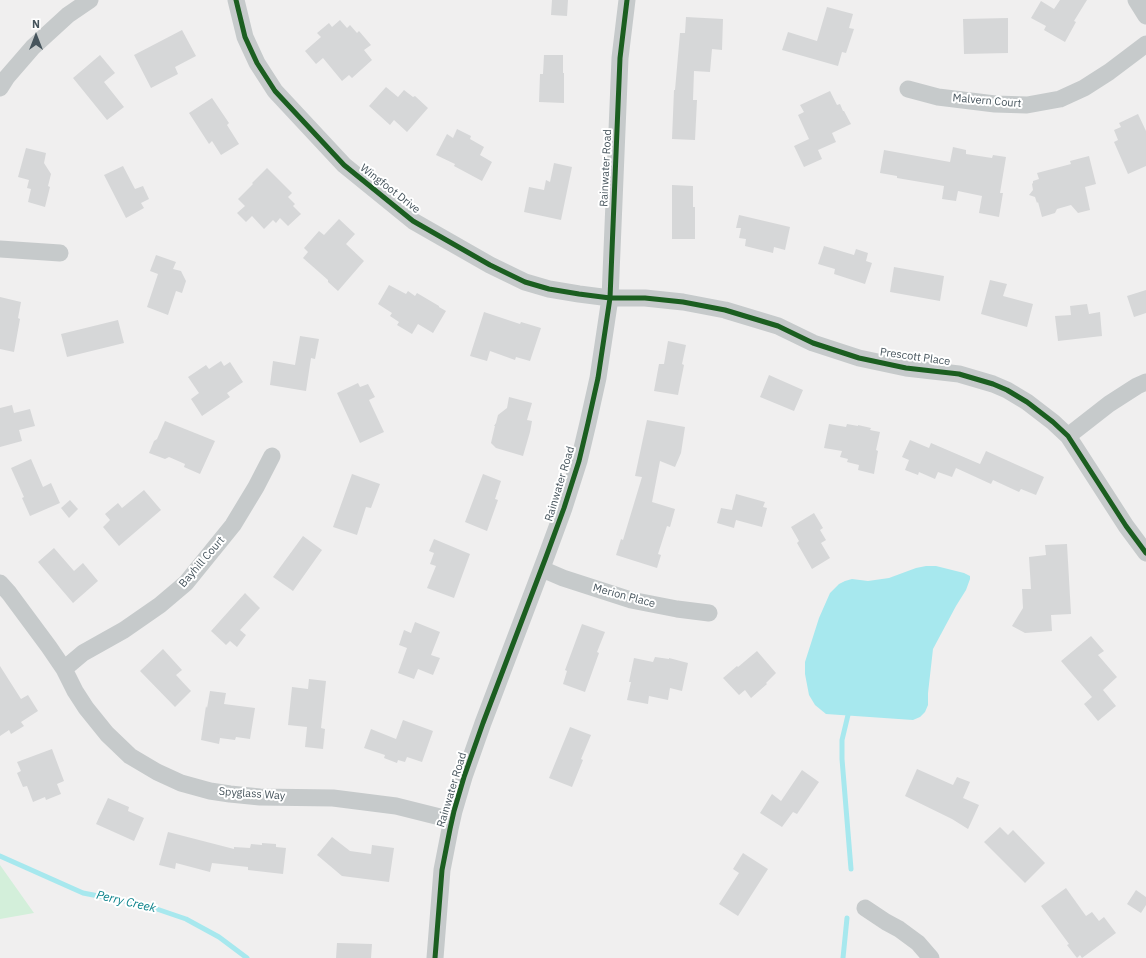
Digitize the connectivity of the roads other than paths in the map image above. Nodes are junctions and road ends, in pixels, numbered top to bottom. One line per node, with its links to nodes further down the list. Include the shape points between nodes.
1 (90, 0): 7 (street, via 68,15 33,47)
2 (236, 0): 11 (street, Wingfoot Drive, via 245,38 275,91 344,165 381,195 413,220 490,265 525,282 571,293)
3 (627, 0): 11 (street, Rainwater Road, via 620,58)
4 (1136, 0): 5 (street)
5 (1146, 16)
6 (1146, 44): 8 (street, Malvern Court, via 1084,88 1060,99 1027,105 995,104 938,97)
7 (0, 88)
8 (908, 88)
9 (0, 249): 10 (street)
10 (60, 253)
11 (610, 298): 13 (street, Prescott Place, via 645,298 725,310 778,326 813,343 859,358 978,379 1007,390 1027,402); 16 (street, Rainwater Road, via 598,378 579,461)
12 (1146, 382): 13 (street, via 1109,404)
13 (1068, 436): 15 (street, Prescott Place)
14 (272, 456): 19 (street, Bayhill Court, via 234,525 186,583 160,605 124,630 83,653)
15 (1146, 553)
16 (542, 569): 18 (street, Merion Place, via 631,600); 20 (street, Rainwater Road, via 464,777)
17 (0, 583): 19 (street, Spyglass Way)
18 (709, 613)
19 (64, 669): 20 (street, Spyglass Way, via 86,708 107,734 130,756 181,783 210,792 260,797 361,801 396,806)
20 (452, 820): 22 (street, Rainwater Road, via 442,870)
21 (865, 908): 23 (street, via 899,928 918,943)
22 (435, 958)
23 (931, 958)

